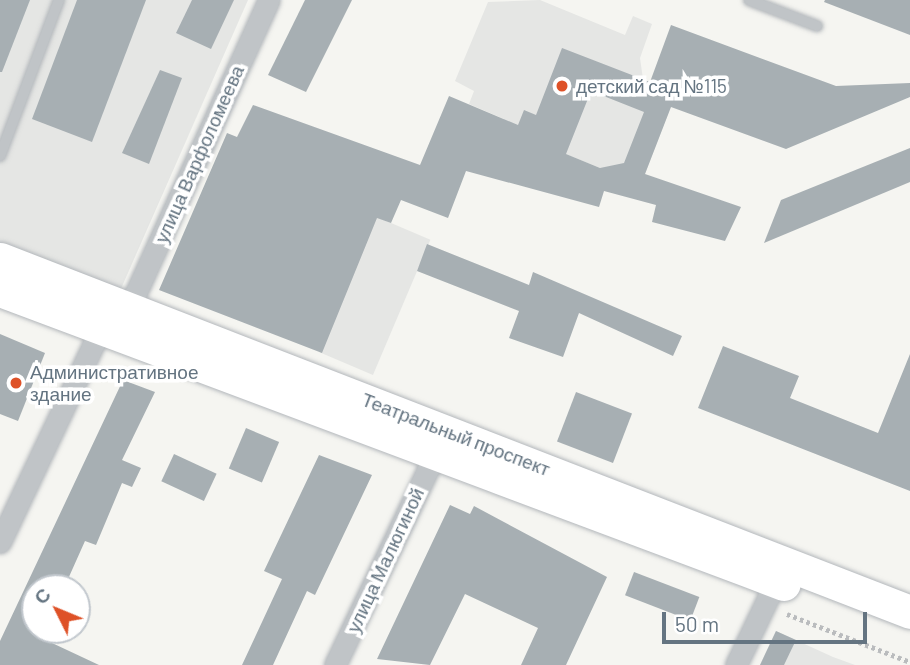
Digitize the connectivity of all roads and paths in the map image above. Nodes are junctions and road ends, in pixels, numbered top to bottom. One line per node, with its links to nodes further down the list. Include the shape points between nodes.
1 (59, 0): 5 (lane)
2 (269, 0): 8 (street, улица Варфоломеева)
3 (749, 0): 4 (lane)
4 (817, 26)
5 (0, 156)
6 (0, 259): 8 (main road, Театральный проспект)
7 (0, 289): 9 (main road, Театральный проспект)
8 (129, 308): 13 (main road, Театральный проспект)
9 (101, 328): 10 (main road, Театральный проспект); 11 (street)
10 (435, 454): 12 (main road, Театральный проспект); 17 (street, улица Малюгиной)
11 (0, 542)
12 (776, 581): 15 (main road, Театральный проспект); 18 (street)
13 (910, 612)
14 (797, 617): 16 (path)
15 (910, 637)
16 (910, 662)
17 (335, 665)
18 (736, 665)

